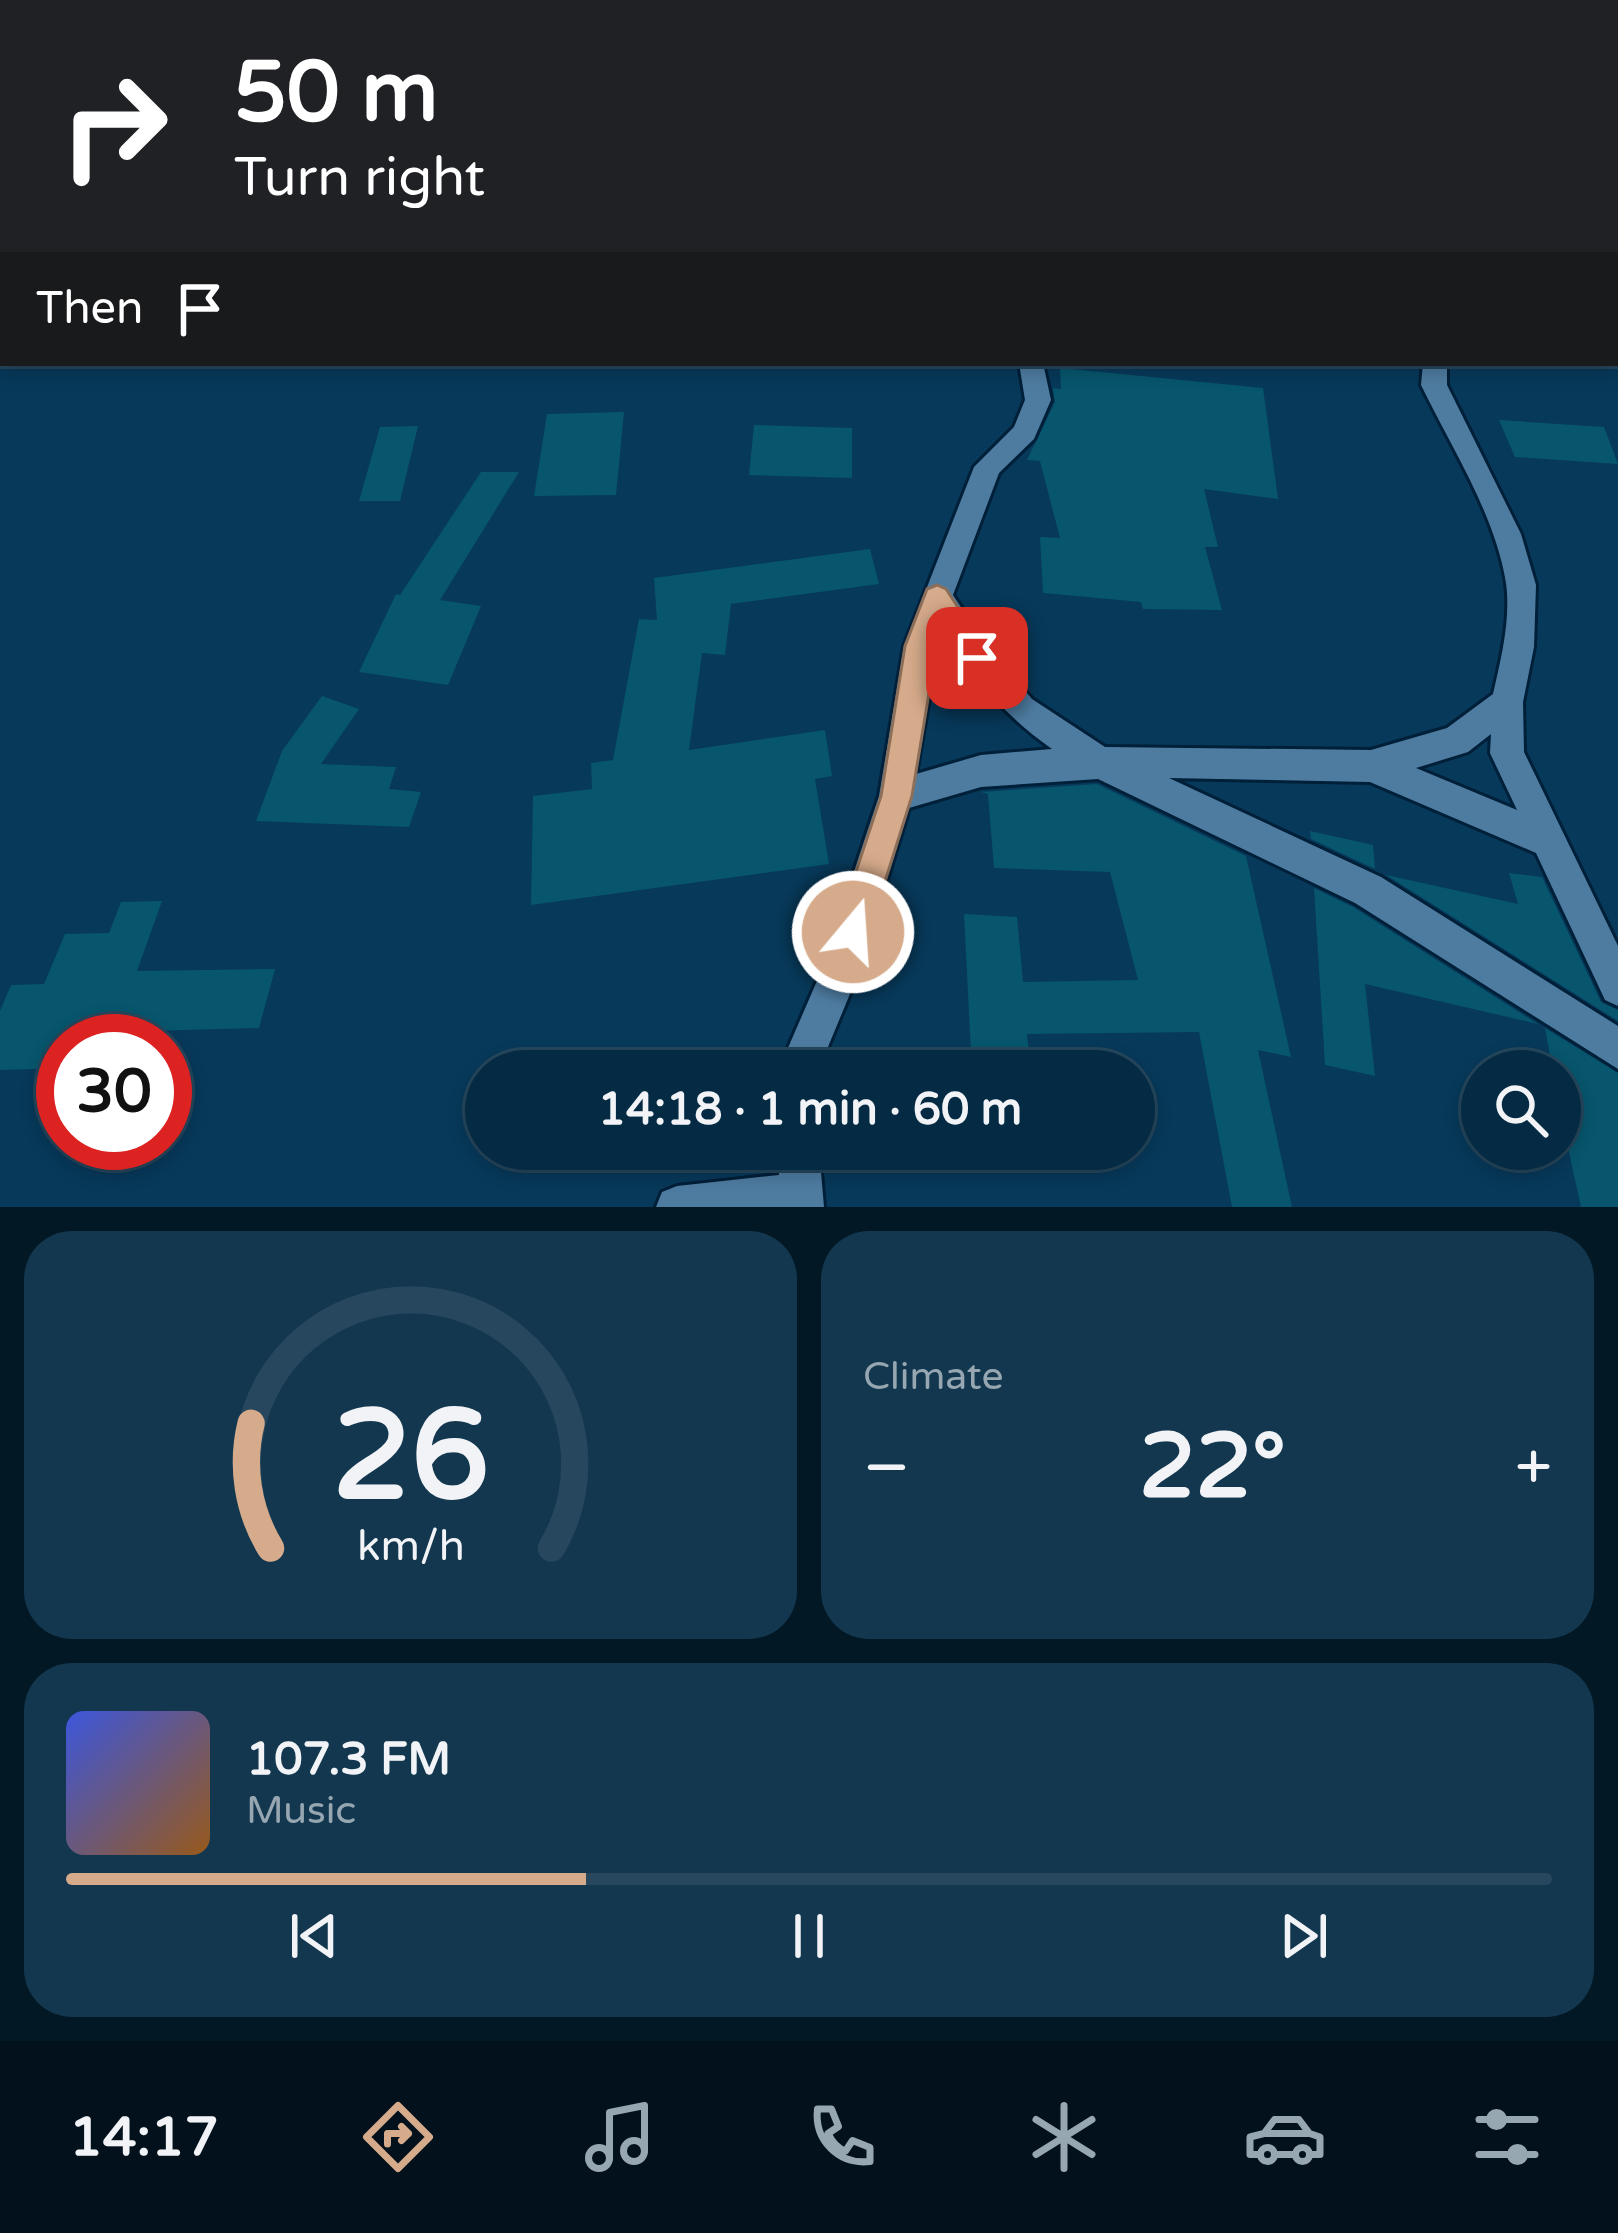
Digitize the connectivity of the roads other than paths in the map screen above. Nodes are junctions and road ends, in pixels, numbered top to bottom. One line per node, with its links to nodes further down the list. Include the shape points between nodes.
1 (1031, 366): 3 (street, via 1038,400 1025,432 988,467)
2 (1436, 366): 4 (street, via 1434,385 1507,534 1521,585)
3 (937, 597): 5 (street, via 1022,709); 7 (street, via 920,646)
4 (1507, 702): 6 (street, via 1456,741); 8 (street, via 1507,753)
5 (1100, 763): 6 (street); 7 (street, via 982,771); 10 (street, via 1368,890)
6 (1371, 766): 8 (street)
7 (896, 796): 11 (street)
8 (1544, 839): 9 (street)
9 (1618, 987)
10 (1618, 1049)
11 (807, 1050)
12 (800, 1170): 13 (street)
13 (801, 1201): 14 (street)
14 (677, 1207)

